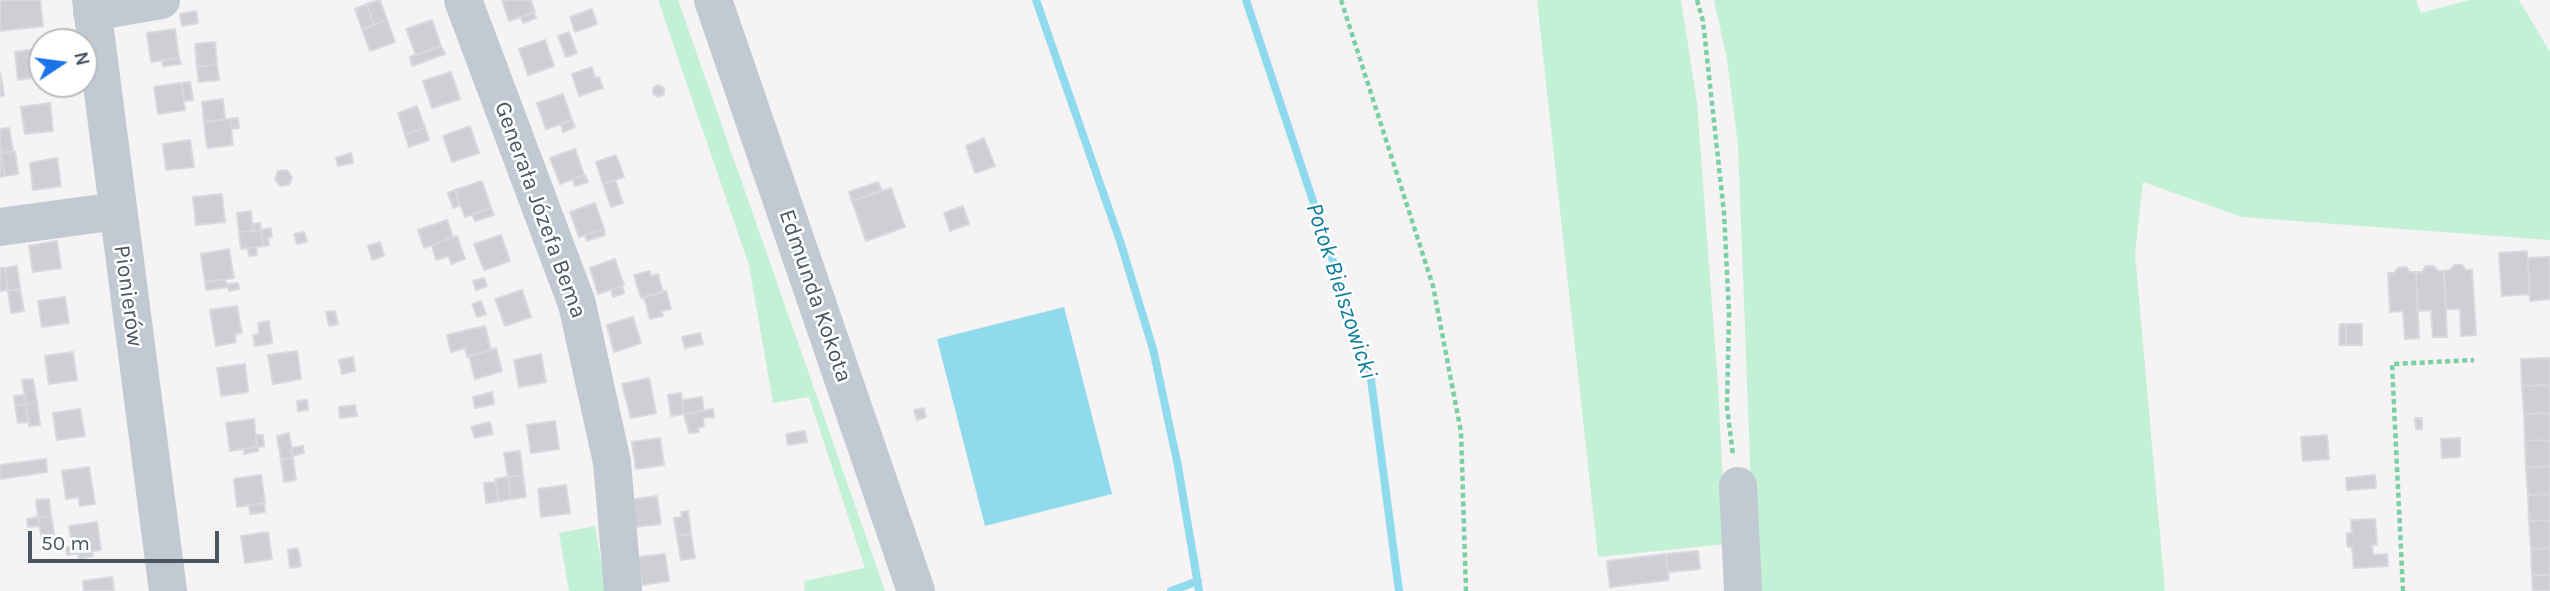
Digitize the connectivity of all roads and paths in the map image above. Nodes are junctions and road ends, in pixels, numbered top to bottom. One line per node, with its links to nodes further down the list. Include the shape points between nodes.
1 (161, 0): 6 (street)
2 (463, 0): 12 (street, Generała Józefa Bema, via 578,304 612,463)
3 (713, 0): 13 (street, Edmunda Kokota)
4 (1341, 0): 14 (path, via 1433,286 1461,432)
5 (1697, 0): 10 (path, via 1724,213 1727,407)
6 (91, 6): 7 (street, Pionierów)
7 (117, 211): 8 (street); 11 (street, Pionierów)
8 (0, 227)
9 (2474, 360): 16 (path, via 2392,364)
10 (1738, 486): 15 (street)
11 (168, 591)
12 (624, 591)
13 (916, 591)
14 (1466, 591)
15 (1743, 591)
16 (2403, 591)

